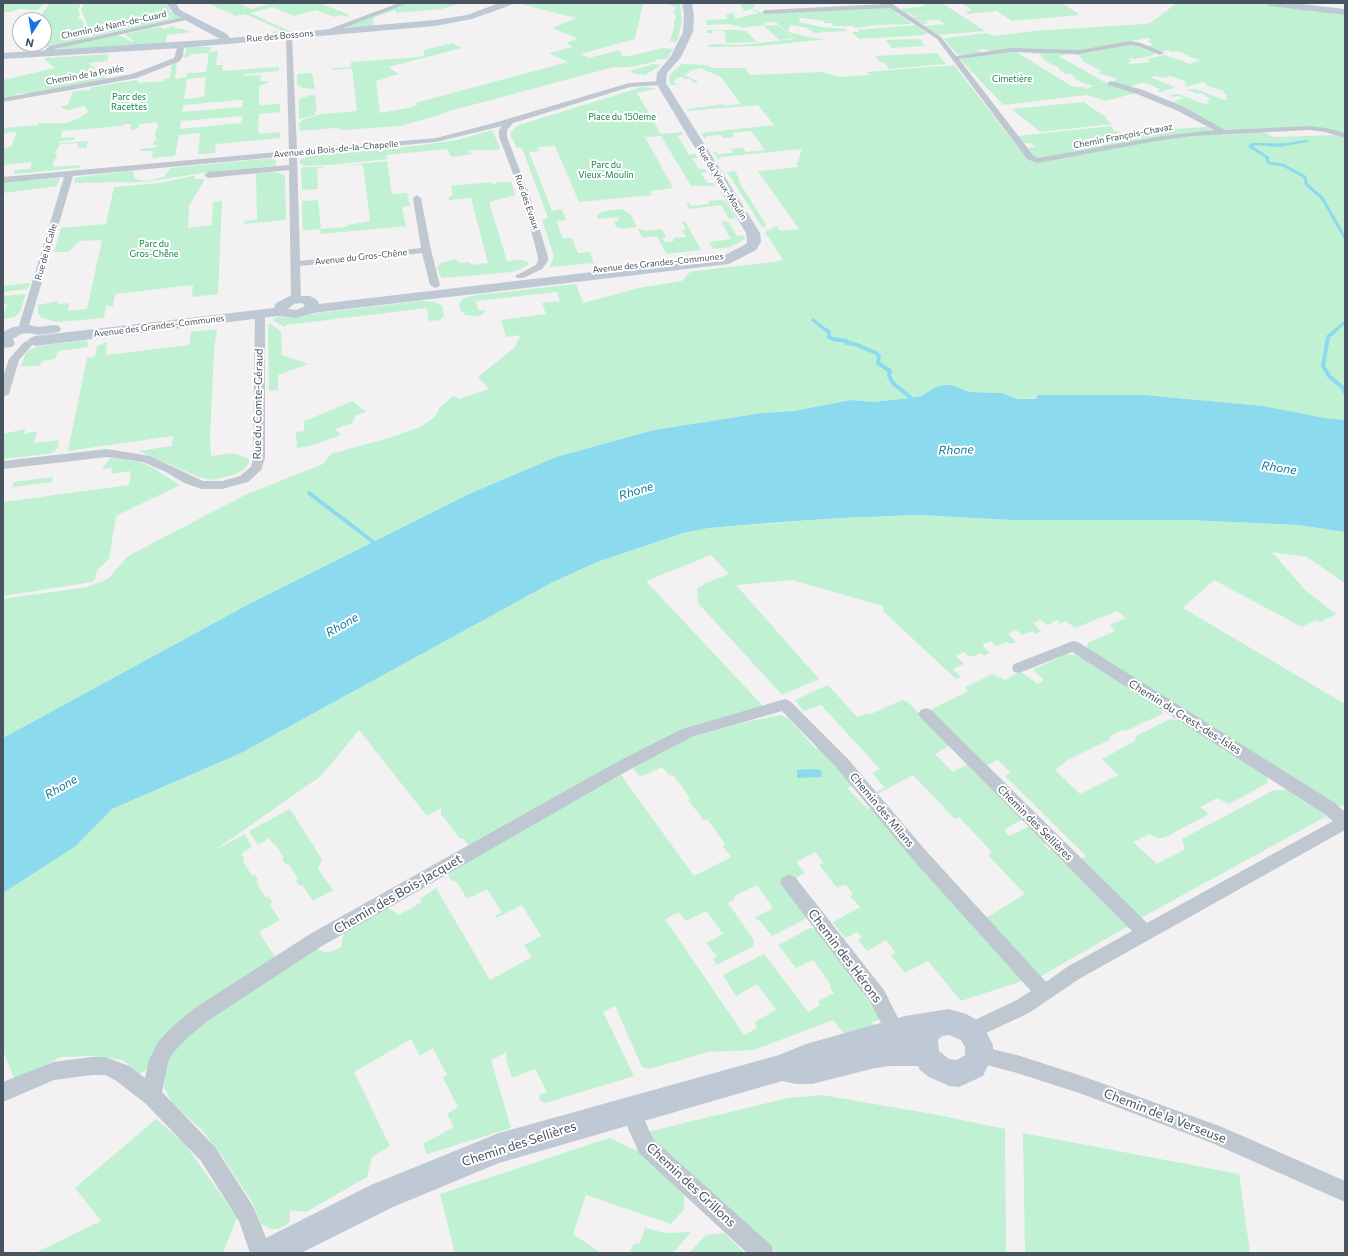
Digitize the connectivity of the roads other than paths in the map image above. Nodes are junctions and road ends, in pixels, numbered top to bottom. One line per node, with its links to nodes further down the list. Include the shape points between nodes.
1 (171, 3): 9 (street, via 177,12)
2 (405, 3): 10 (street)
3 (508, 3): 10 (street, Rue des Bossons, via 475,16 454,20)
4 (687, 3): 20 (street, via 688,32 676,57 660,76)
5 (1270, 3): 8 (street)
6 (889, 4): 7 (street, Chemin François-Chavaz); 18 (street, Chemin François-Chavaz, via 939,38)
7 (765, 12)
8 (1345, 12)
9 (189, 18): 12 (street, via 224,36); 14 (street, Chemin du Nant-de-Cuard, via 52,47)
10 (329, 32): 11 (street, Rue des Bossons)
11 (289, 36): 12 (street, Rue des Bossons); 26 (street)
12 (226, 41): 13 (street, Rue des Bossons)
13 (182, 44): 14 (street, Rue des Bossons); 22 (street, Chemin de la Pralée, via 177,59 134,76)
14 (48, 54): 17 (street, Rue des Bossons)
15 (1160, 54): 18 (street, via 1139,44 1130,43 1080,52 1011,50)
16 (3, 56): 17 (street, Rue des Bossons)
17 (21, 56): 19 (street, Rue des Bossons)
18 (954, 58): 24 (street, Chemin François-Chavaz, via 1030,157 1037,161 1172,136)
19 (3, 59)
20 (661, 83): 23 (street, Avenue du Bois-de-la-Chapelle, via 628,85); 33 (street, Rue du Vieux-Moulin, via 753,233 754,242 751,247)
21 (1111, 83): 24 (street, via 1181,109)
22 (3, 100)
23 (511, 120): 26 (street, Avenue du Bois-de-la-Chapelle, via 436,140); 35 (street, Rue des Evaux, via 503,130 503,137 526,197 543,257 539,267)
24 (1223, 132): 25 (street, Chemin François-Chavaz, via 1309,128)
25 (1345, 136)
26 (292, 153): 27 (street); 28 (street, Avenue du Bois-de-la-Chapelle)
27 (293, 167): 29 (street); 34 (street)
28 (70, 174): 30 (street, Avenue du Bois-de-la-Chapelle); 39 (street, Rue de la Calle)
29 (208, 175)
30 (3, 180)
31 (417, 198): 32 (street)
32 (426, 250): 34 (street, Avenue du Gros-Chêne); 36 (street)
33 (729, 257): 35 (street, Avenue des Grandes-Communes); 36 (street, Avenue des Grandes-Communes, via 724,261)
34 (295, 264): 37 (street)
35 (520, 276): 36 (street, Avenue des Grandes-Communes)
36 (436, 290): 37 (street, Avenue des Grandes-Communes)
37 (297, 304): 38 (street, Avenue des Grandes-Communes); 39 (street, Avenue des Grandes-Communes)
38 (260, 314): 39 (street, Avenue des Grandes-Communes); 41 (street, Rue du Comte-Géraud, via 259,458 254,472 244,479 222,485 202,486 170,468 146,459 107,453)
39 (17, 341): 40 (street)
40 (3, 394)
41 (3, 465)
42 (1019, 668): 45 (street, Chemin du Crest-des-Isles, via 1073,646 1329,808)
43 (926, 714): 47 (street, Chemin des Sellières)
44 (687, 733): 48 (street, Chemin des Milans, via 786,705 842,763); 55 (street, Chemin des Bois-Jacquet, via 623,766 316,940 202,1014 165,1048 155,1074)
45 (1345, 822): 47 (street)
46 (788, 882): 50 (street, Chemin des Hérons, via 877,996)
47 (1144, 932): 48 (street)
48 (1044, 993): 51 (street, via 999,1018)
49 (936, 1024): 50 (street, Chemin des Sellières); 51 (street, via 957,1023); 52 (street, via 926,1034)
50 (896, 1032): 53 (street, Chemin des Sellières, via 806,1057)
51 (975, 1043): 52 (street, via 977,1062 966,1072 959,1074 939,1068 930,1061); 57 (street, Chemin de la Verseuse, via 1017,1064 1215,1134)
52 (926, 1053): 53 (street, Chemin des Sellières, via 875,1055 812,1071)
53 (781, 1068): 56 (street, Chemin des Sellières)
54 (3, 1092): 55 (street, via 53,1071 105,1066 118,1071)
55 (152, 1096): 58 (street, via 208,1154 247,1215)
56 (630, 1110): 59 (street, Chemin des Sellières, via 499,1148 435,1173 382,1196); 60 (street, Chemin des Grillons, via 646,1146)
57 (1345, 1192)
58 (261, 1253)
59 (269, 1253)
60 (763, 1253)

